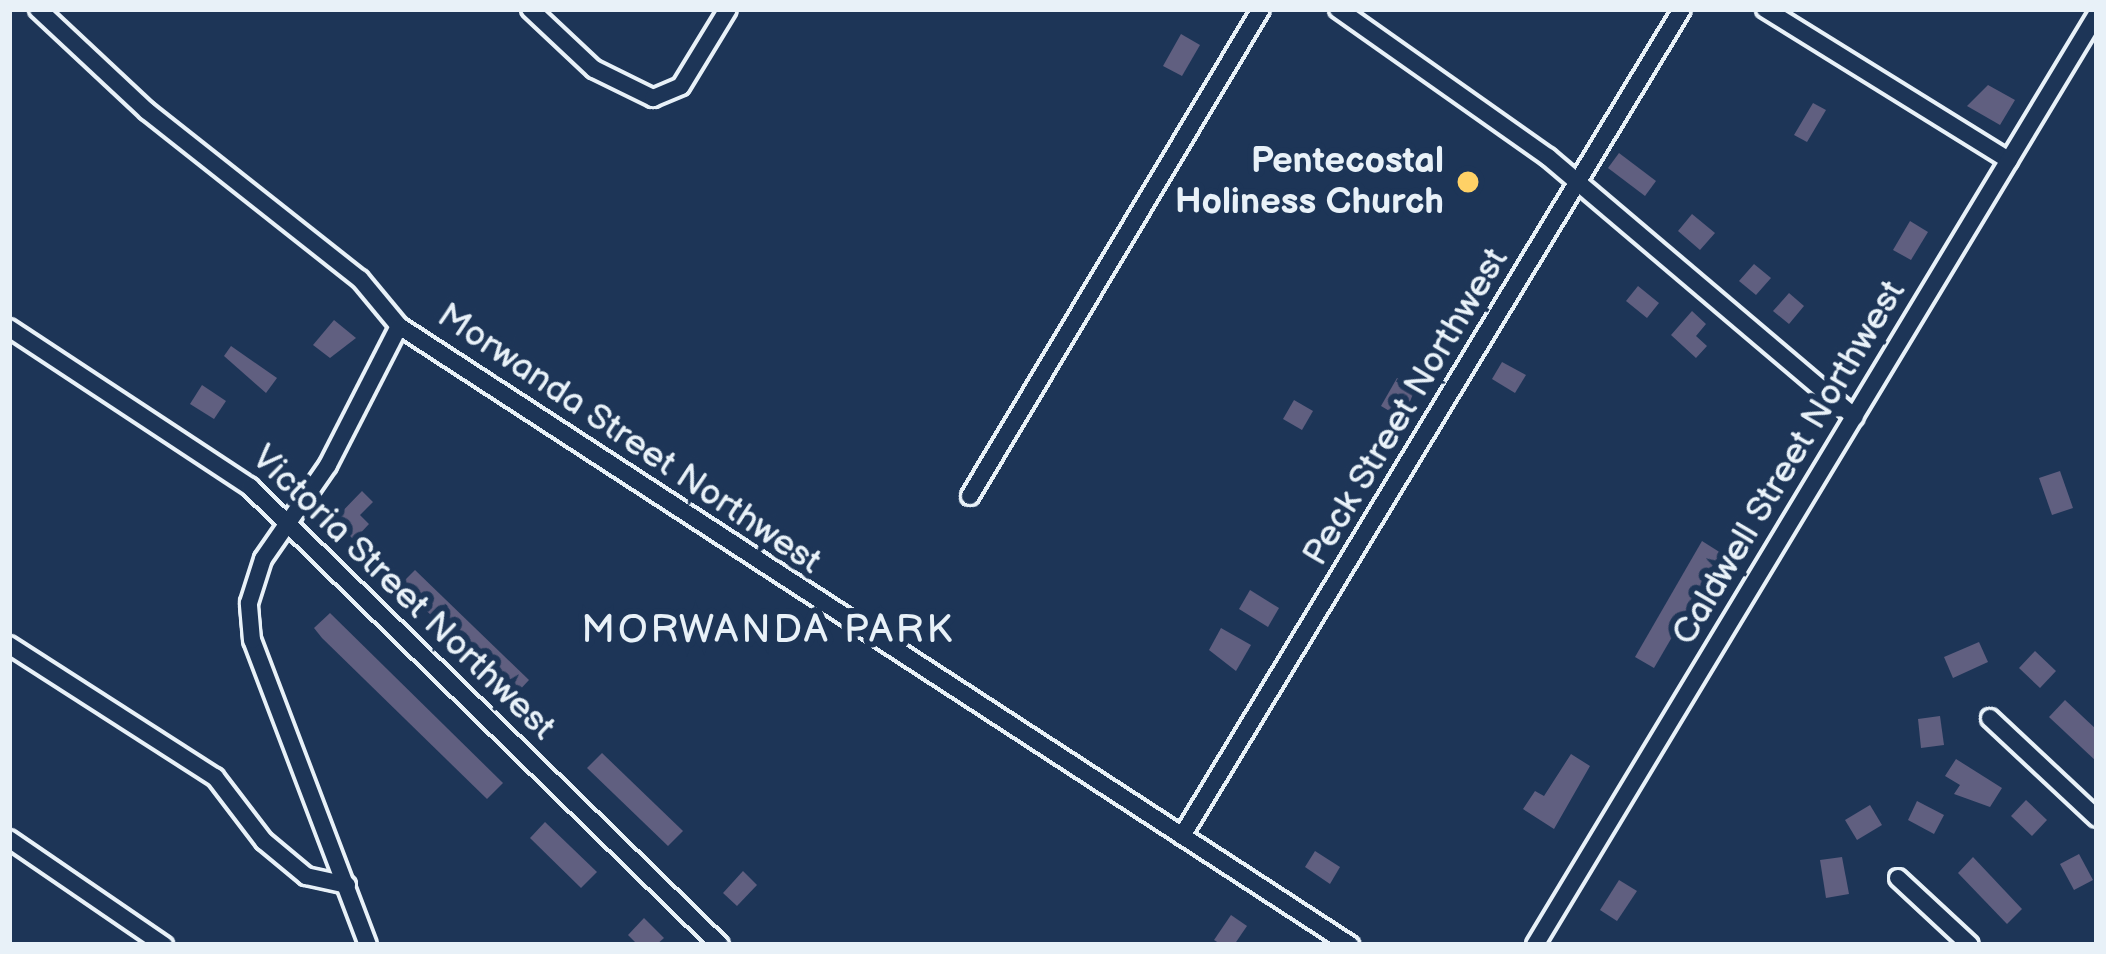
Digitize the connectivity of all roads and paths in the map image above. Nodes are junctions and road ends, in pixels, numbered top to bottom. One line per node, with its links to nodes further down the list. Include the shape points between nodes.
1 (38, 9): 11 (street, Morwanda Street Northwest, via 147,111 360,279)
2 (530, 9): 3 (street, via 594,69 648,98 681,86)
3 (728, 9)
4 (1261, 9): 14 (street)
5 (1338, 9): 10 (street, via 1460,89)
6 (1682, 9): 10 (street, Peck Street Northwest)
7 (1765, 9): 9 (street)
8 (2097, 14): 9 (street, Caldwell Street Northwest)
9 (2008, 160): 13 (street, Caldwell Street Northwest)
10 (1579, 183): 13 (street); 19 (street, Peck Street Northwest)
11 (399, 326): 15 (street); 19 (street, Morwanda Street Northwest)
12 (9, 328): 15 (street, Victoria Street Northwest, via 218,462)
13 (1856, 417): 27 (street, Caldwell Street Northwest)
14 (970, 496)
15 (290, 524): 22 (street, via 262,559 249,622); 25 (street, Victoria Street Northwest)
16 (9, 645): 22 (street, via 214,777 264,841 306,876)
17 (1990, 718): 18 (street)
18 (2097, 818)
19 (1182, 836): 26 (street, Morwanda Street Northwest)
20 (9, 839): 23 (street)
21 (1898, 878): 28 (street)
22 (347, 884): 24 (street)
23 (164, 945)
24 (368, 945)
25 (720, 945)
26 (1349, 945)
27 (1535, 945)
28 (1970, 945)

